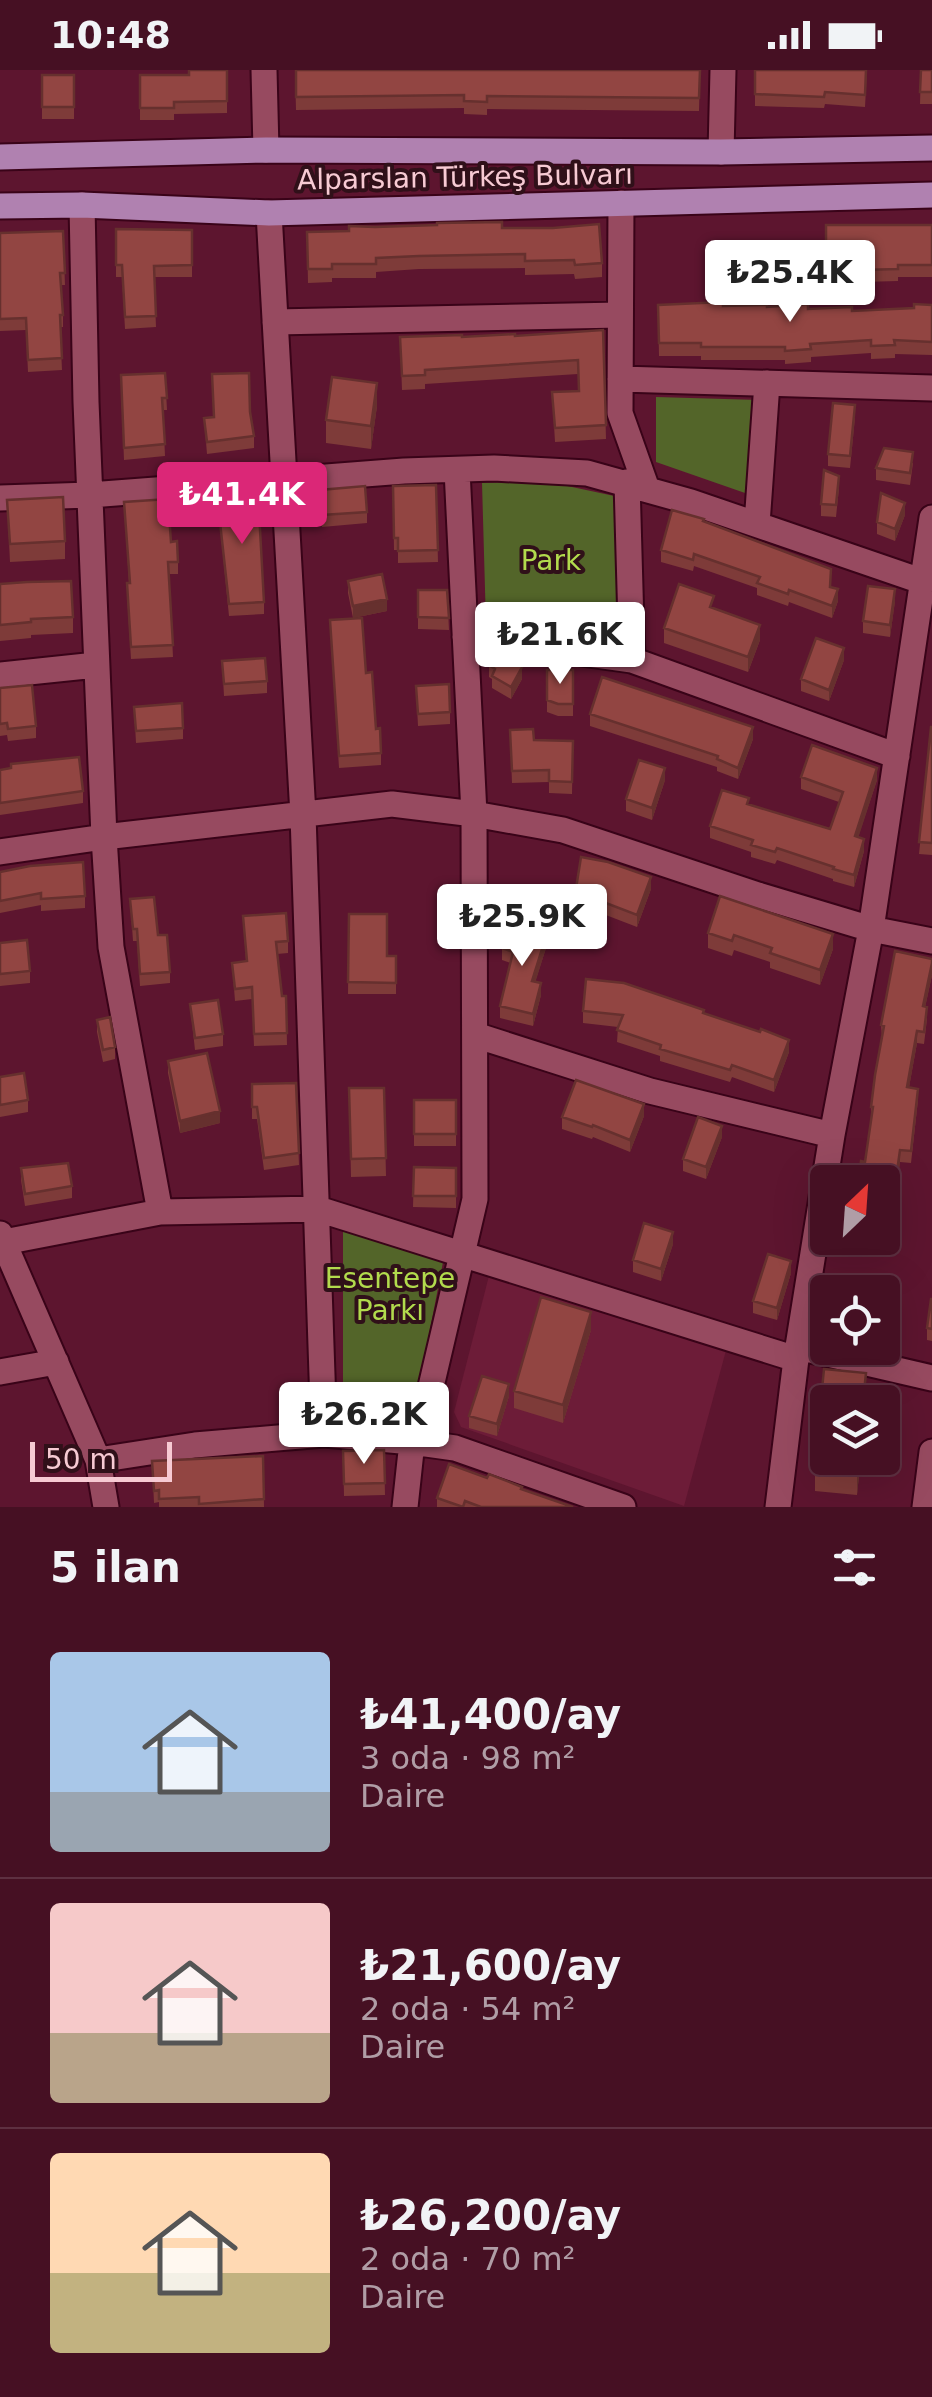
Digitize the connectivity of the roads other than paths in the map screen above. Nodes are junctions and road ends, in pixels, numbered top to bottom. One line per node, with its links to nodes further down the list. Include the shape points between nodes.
1 (264, 70): 4 (street)
2 (723, 70): 5 (street)
3 (932, 148): 5 (main road, Alparslan Türkeş Bulvarı)
4 (266, 150): 5 (main road, Alparslan Türkeş Bulvarı); 6 (main road, Alparslan Türkeş Bulvarı)
5 (721, 152)
6 (0, 157)
7 (932, 196): 8 (main road, Alparslan Türkeş Bulvarı)
8 (621, 204): 11 (main road, Alparslan Türkeş Bulvarı); 12 (street)
9 (82, 205): 10 (main road, Alparslan Türkeş Bulvarı); 11 (main road, Alparslan Türkeş Bulvarı); 20 (street)
10 (0, 206)
11 (270, 212): 13 (street)
12 (620, 316): 13 (street); 14 (street)
13 (276, 322): 18 (street)
14 (620, 379): 15 (street); 19 (street, via 620,412)
15 (767, 384): 16 (street); 23 (street)
16 (932, 388)
17 (457, 470): 18 (street); 19 (street, via 587,473); 25 (street)
18 (284, 482): 20 (street); 32 (street)
19 (637, 485): 23 (street); 26 (street)
20 (90, 495): 21 (street); 27 (street)
21 (0, 498)
22 (932, 518): 24 (street)
23 (757, 524): 24 (street)
24 (924, 582): 28 (street)
25 (466, 637): 26 (street); 31 (street)
26 (632, 660): 30 (street)
27 (96, 664): 29 (street); 33 (street)
28 (922, 667): 30 (street)
29 (0, 675)
30 (898, 756): 35 (street)
31 (474, 814): 32 (street, via 392,804); 35 (street, via 563,830); 37 (street)
32 (303, 815): 33 (street); 39 (street)
33 (104, 837): 34 (street); 40 (street, via 110,947)
34 (0, 852)
35 (871, 930): 36 (street); 38 (street)
36 (932, 941)
37 (475, 1035): 38 (street, via 650,1091); 42 (street, via 474,1199)
38 (832, 1135): 43 (street)
39 (318, 1209): 40 (street); 42 (street); 47 (street)
40 (160, 1212): 41 (street)
41 (2, 1238): 44 (street)
42 (463, 1253): 43 (street); 48 (street)
43 (797, 1353): 46 (street); 54 (street)
44 (56, 1362): 45 (street); 50 (street)
45 (0, 1372)
46 (932, 1378)
47 (324, 1434): 48 (street); 50 (street)
48 (415, 1442): 52 (street); 53 (street, via 455,1448)
49 (932, 1452): 55 (street)
50 (98, 1460): 51 (street)
51 (106, 1507)
52 (405, 1507)
53 (624, 1507)
54 (778, 1507)
55 (925, 1507)

